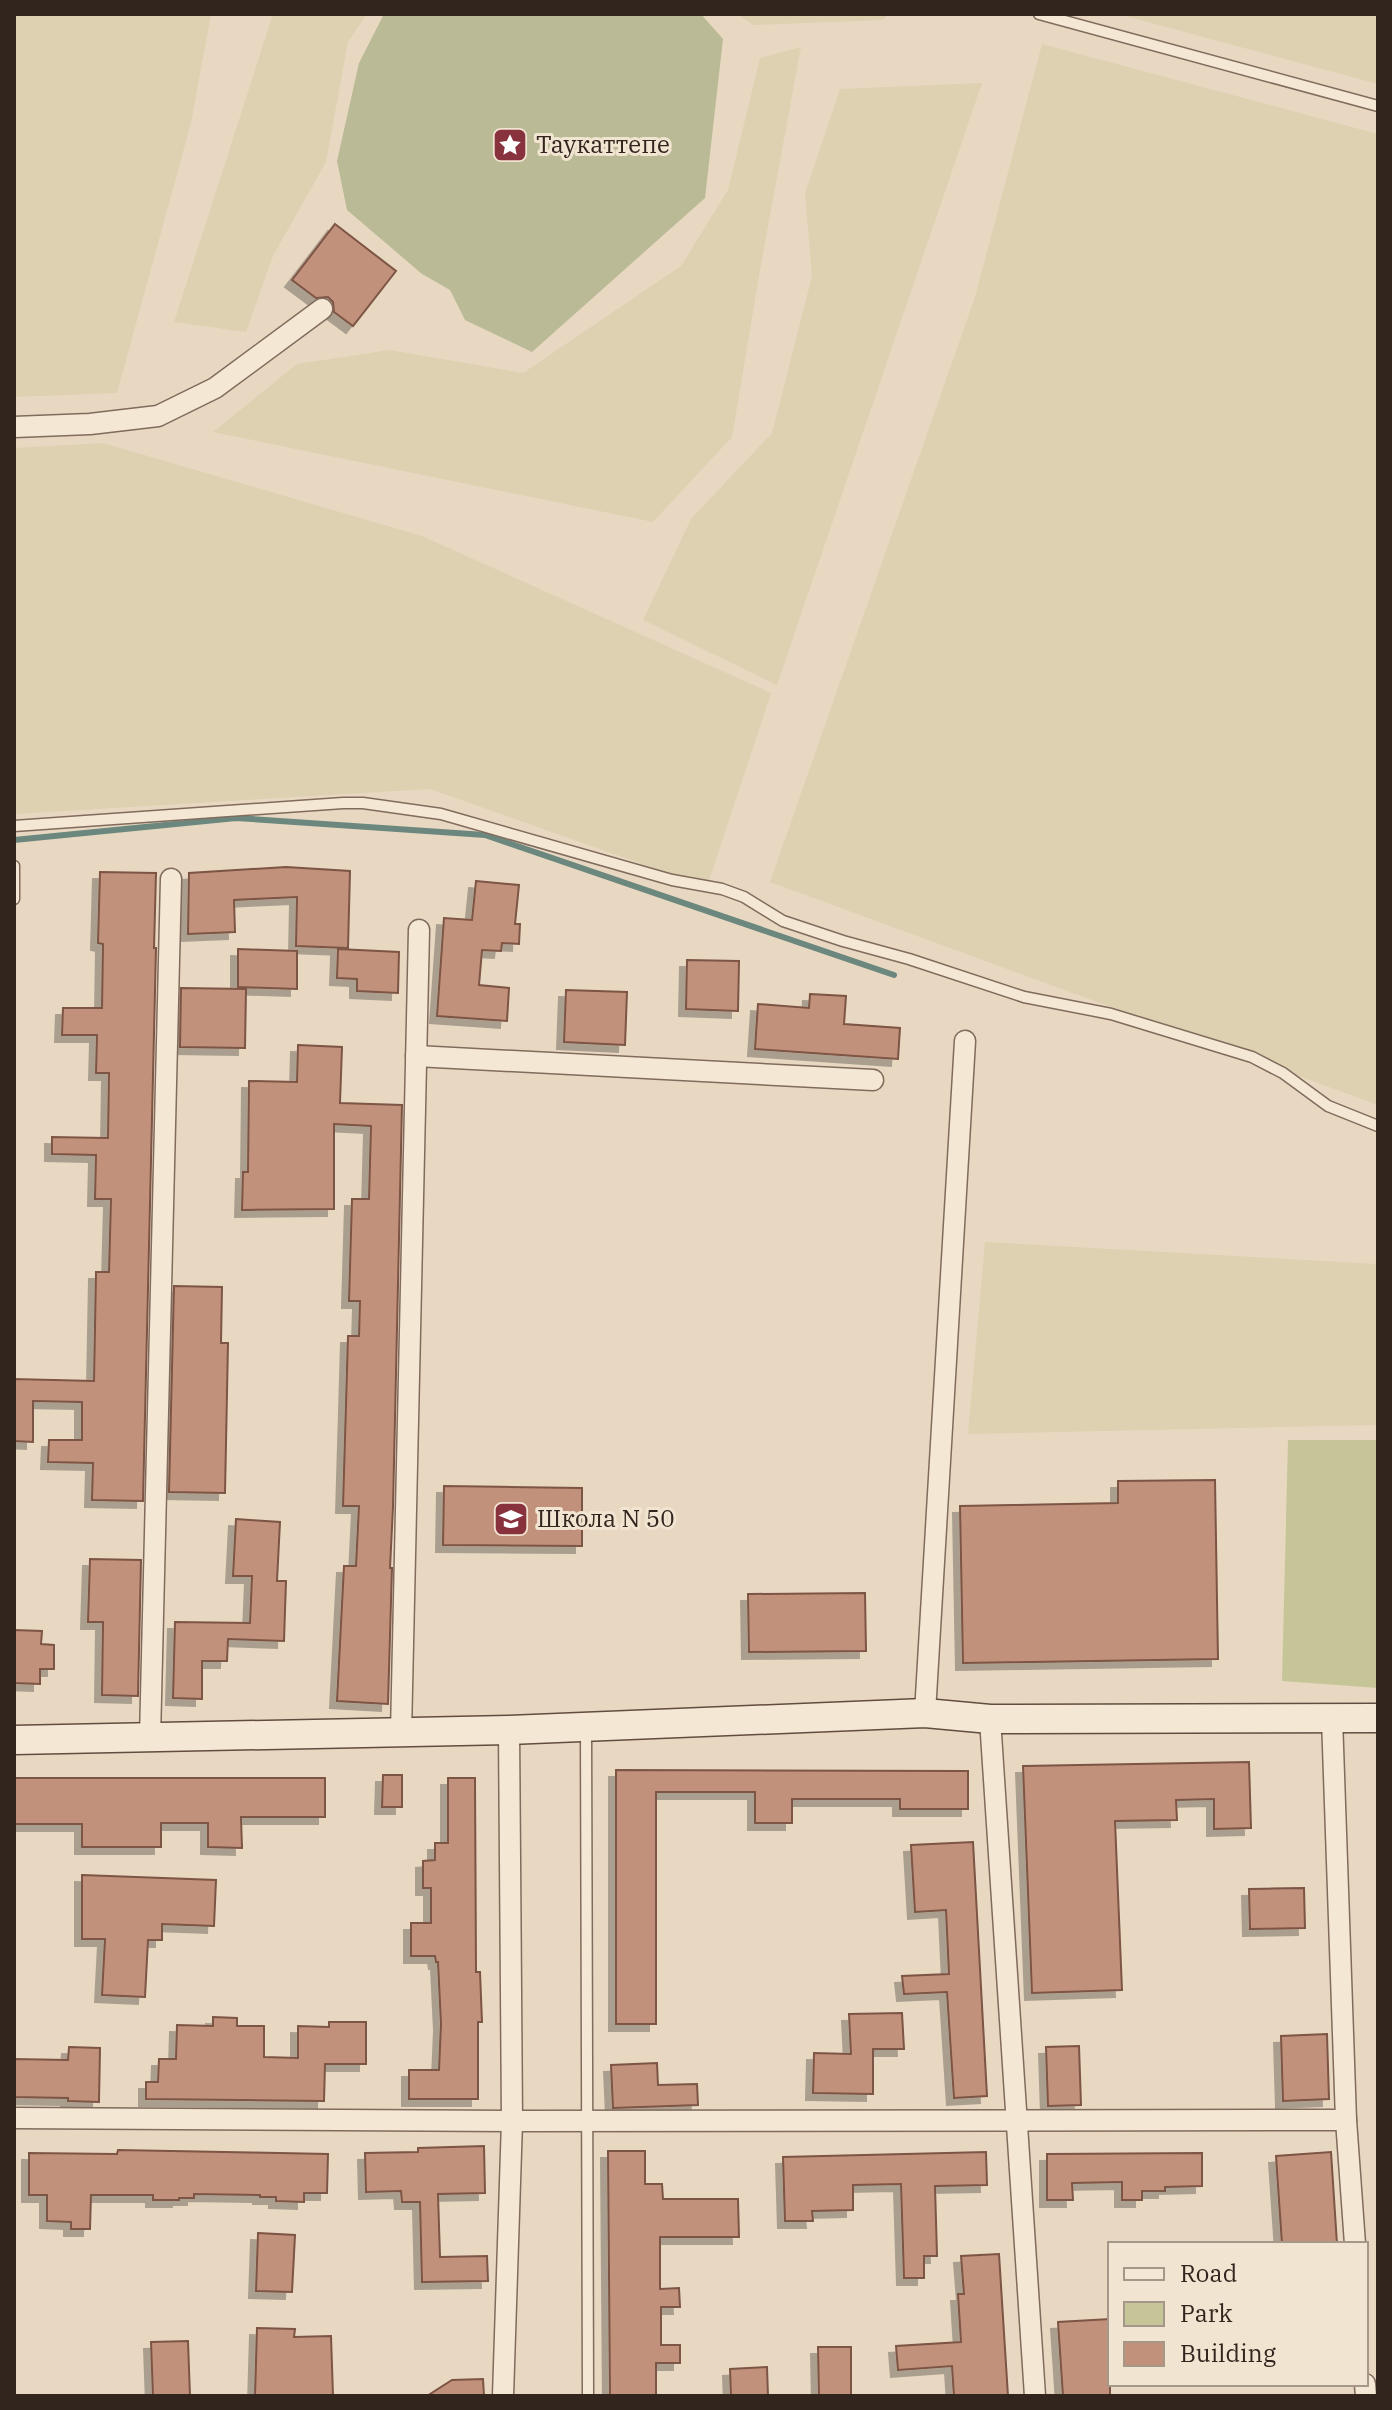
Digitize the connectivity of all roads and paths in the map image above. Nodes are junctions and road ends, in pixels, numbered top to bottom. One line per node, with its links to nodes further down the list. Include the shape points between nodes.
1 (1039, 14): 2 (lane)
2 (1378, 106)
3 (322, 309): 4 (street, via 215,388 158,416)
4 (14, 427)
5 (14, 826): 13 (lane, via 343,803 441,814 672,880 722,889 783,921 843,941 1024,997 1111,1014 1252,1057 1328,1106)
6 (14, 866): 8 (lane)
7 (171, 879): 21 (street)
8 (14, 899)
9 (419, 930): 11 (street)
10 (965, 1041): 14 (street)
11 (416, 1056): 12 (street); 20 (street)
12 (873, 1080)
13 (1378, 1126)
14 (925, 1713): 17 (street); 18 (street)
15 (1332, 1718): 16 (street); 17 (street); 24 (street)
16 (1378, 1718)
17 (990, 1719): 27 (street)
18 (586, 1726): 19 (street); 26 (lane)
19 (509, 1730): 20 (street); 25 (street)
20 (401, 1733): 21 (street)
21 (150, 1738): 22 (street)
22 (14, 1740)
23 (14, 2118): 25 (street)
24 (1346, 2120): 27 (street); 28 (street)
25 (512, 2121): 26 (street); 29 (street)
26 (588, 2121): 27 (street); 30 (lane)
27 (1018, 2121): 31 (street)
28 (1355, 2242)
29 (503, 2396)
30 (588, 2396)
31 (1035, 2396)

